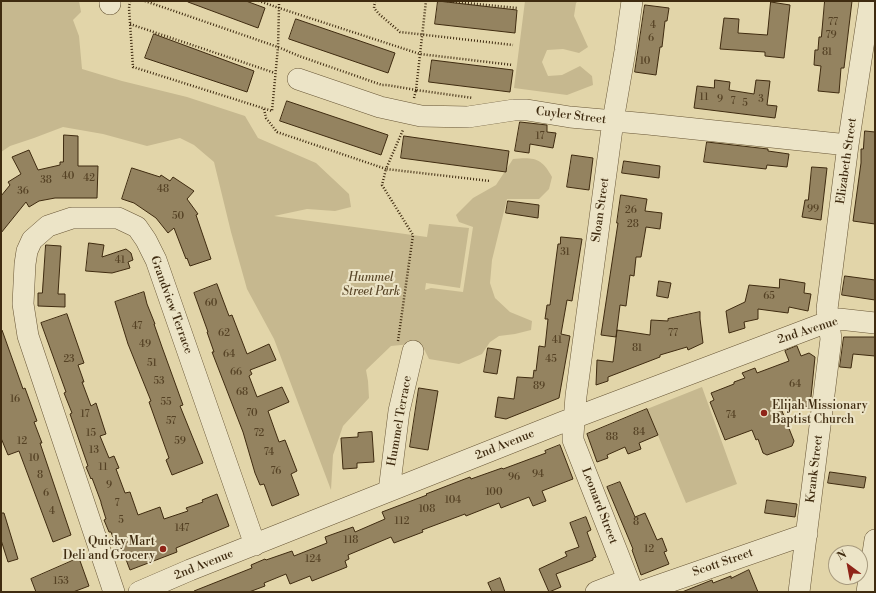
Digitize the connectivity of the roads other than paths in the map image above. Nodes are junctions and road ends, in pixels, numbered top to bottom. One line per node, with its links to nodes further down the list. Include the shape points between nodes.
1 (632, 1): 4 (street, Sloan Street)
2 (870, 1): 5 (street, Elizabeth Street)
3 (298, 79): 4 (street, Cuyler Street, via 380,107 421,116 468,117 527,110)
4 (614, 121): 5 (street, Cuyler Street); 9 (street, Sloan Street)
5 (848, 145): 6 (street, Elizabeth Street, via 827,309)
6 (830, 321): 7 (street, 2nd Avenue, via 839,319); 9 (street, 2nd Avenue); 11 (street, Krank Street, via 832,339)
7 (875, 323)
8 (413, 351): 10 (street, Hummel Terrace, via 399,411)
9 (574, 418): 10 (street, 2nd Avenue); 14 (street, Leonard Street, via 573,440)
10 (389, 491): 13 (street, 2nd Avenue)
11 (807, 534): 14 (street, Scott Street); 18 (street, Krank Street)
12 (875, 540): 19 (street)
13 (255, 545): 15 (street, Grandview Terrace, via 156,260 146,240 137,227 118,218 72,218 48,226 32,240 27,251 23,304 28,336); 16 (street, 2nd Avenue)
14 (634, 588): 17 (street, Scott Street)
15 (114, 592)
16 (139, 592)
17 (596, 592)
18 (799, 592)
19 (867, 592)

